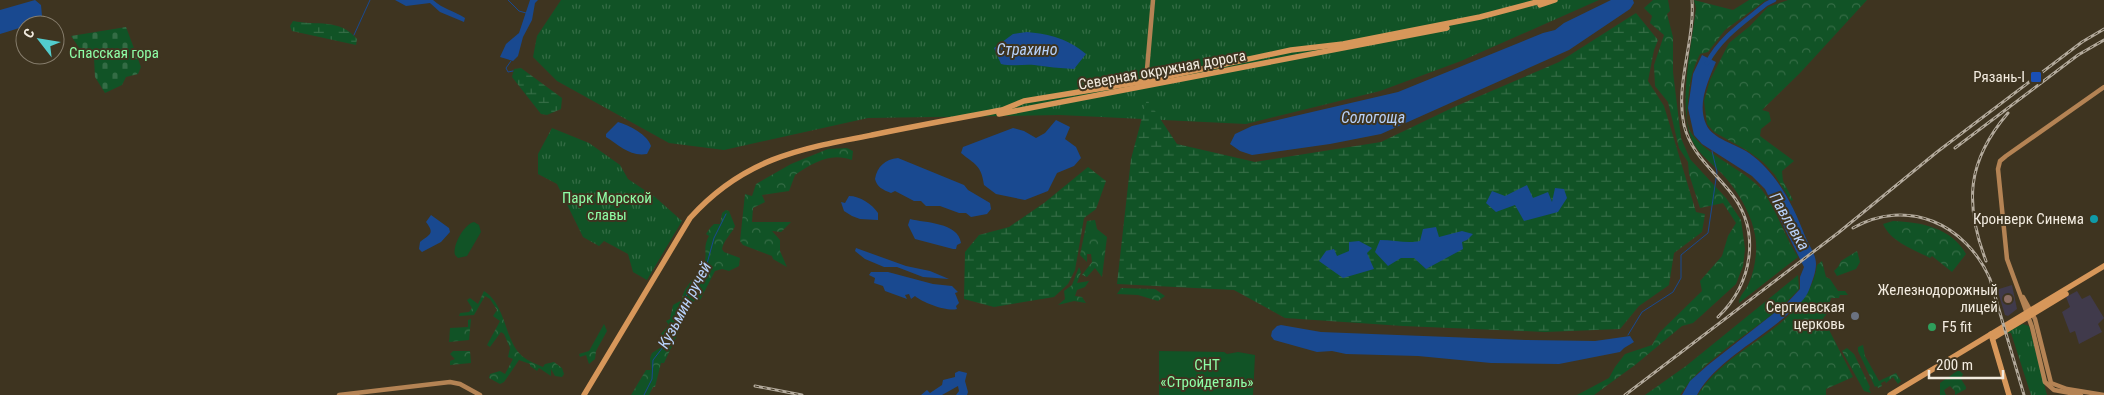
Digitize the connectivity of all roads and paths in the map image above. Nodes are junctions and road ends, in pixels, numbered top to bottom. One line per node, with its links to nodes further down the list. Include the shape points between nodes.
1 (1154, 0): 6 (main road)
2 (1544, 0): 4 (main road, Северная окружная дорога, via 1489,15)
3 (1555, 0): 5 (main road, Северная окружная дорога, via 1490,18)
4 (1291, 50): 5 (main road, via 1297,52); 6 (main road, Северная окружная дорога)
5 (1293, 58): 9 (main road, Северная окружная дорога)
6 (1146, 80): 8 (main road, Северная окружная дорога)
7 (2104, 87): 13 (main road, via 1999,163 2006,255)
8 (1024, 101): 9 (main road, via 1020,106); 10 (main road, Северная окружная дорога, via 1002,110 816,145)
9 (1026, 109): 10 (main road, Северная окружная дорога, via 818,147)
10 (774, 159): 17 (main road, via 738,180 689,224)
11 (2104, 266): 13 (main road)
12 (2104, 271): 13 (main road)
13 (2029, 313): 14 (main road); 21 (main road, via 2047,385 2054,390); 22 (main road, via 2035,319 2051,383)
14 (1992, 336): 18 (main road); 19 (main road); 20 (main road)
15 (339, 395): 16 (main road, via 450,382)
16 (480, 395)
17 (584, 395)
18 (1890, 395)
19 (1896, 395)
20 (2009, 395)
21 (2081, 395)
22 (2104, 395)

